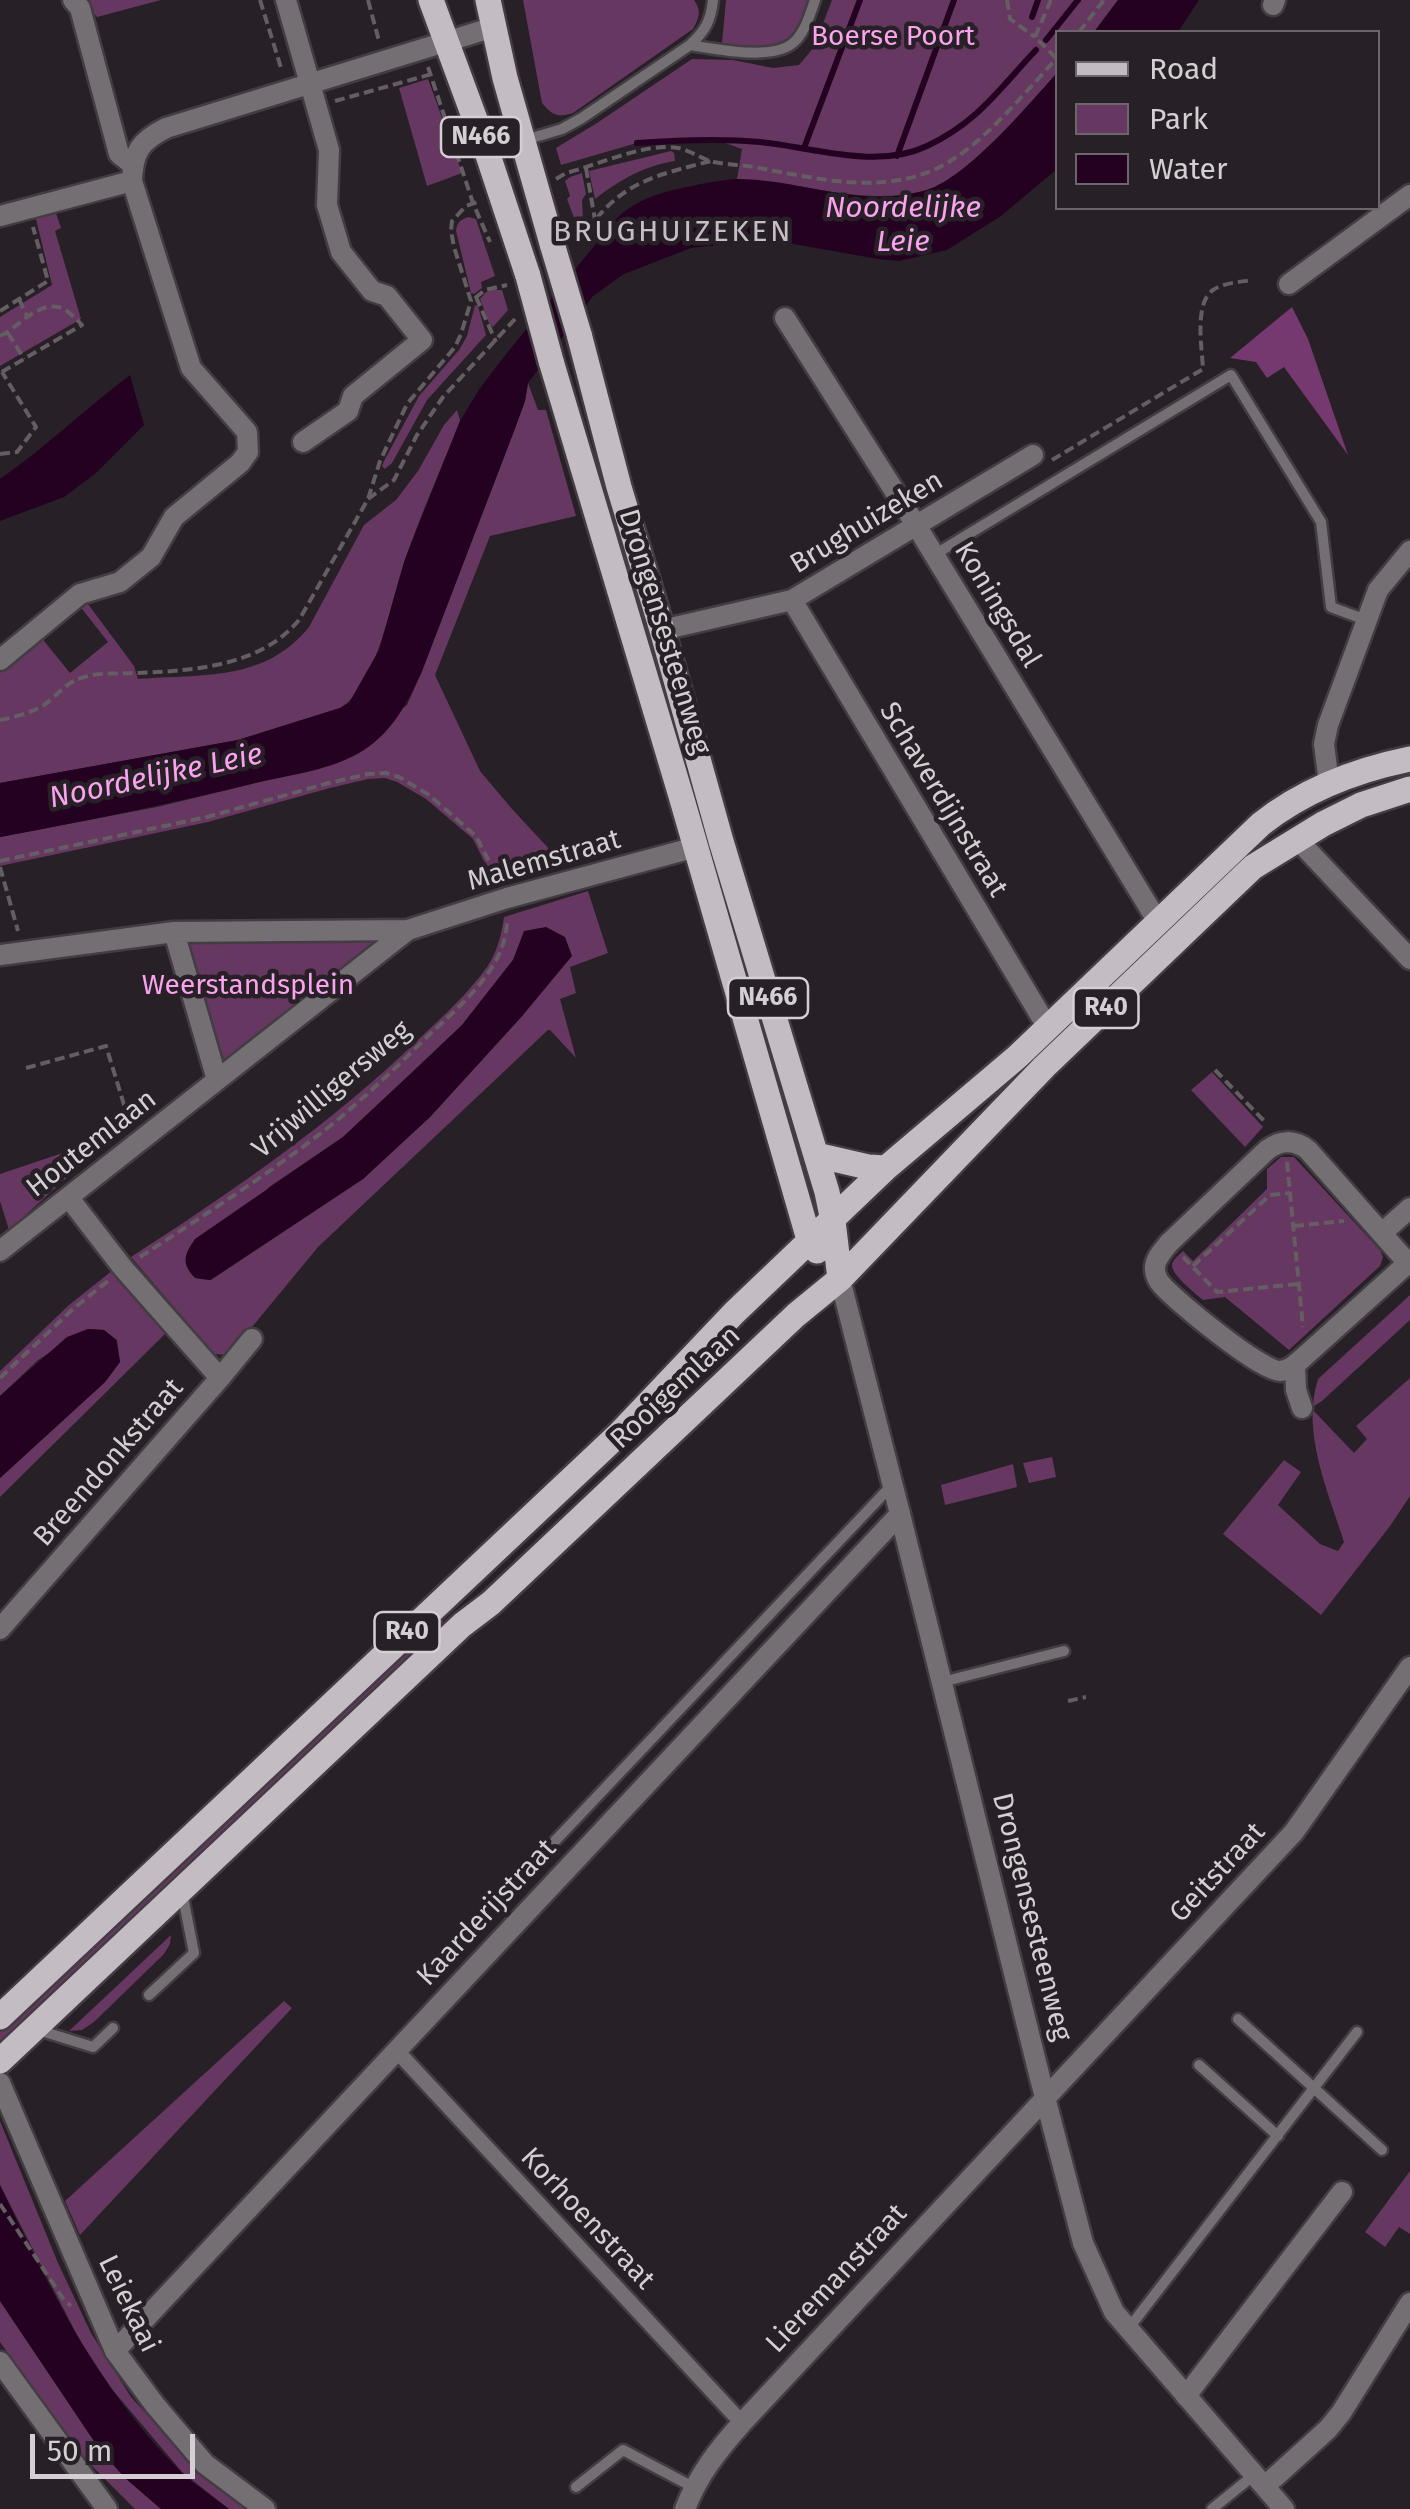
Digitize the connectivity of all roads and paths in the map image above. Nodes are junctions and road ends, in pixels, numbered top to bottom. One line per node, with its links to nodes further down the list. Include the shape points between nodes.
1 (73, 0): 25 (street, via 119,154)
2 (286, 0): 20 (street)
3 (368, 0): 14 (path)
4 (431, 0): 16 (main road, Drongensesteenweg / N466)
5 (488, 0): 11 (main road, Drongensesteenweg / N466)
6 (713, 0): 15 (lane, via 705,32)
7 (815, 0): 15 (lane, via 796,41 781,50)
8 (1007, 0): 13 (path, via 1010,19)
9 (1052, 0): 13 (path)
10 (1104, 0): 12 (path)
11 (494, 26): 16 (street); 22 (main road, Drongensesteenweg / N466)
12 (1080, 30)
13 (1035, 37): 17 (path)
14 (381, 46)
15 (690, 46): 22 (lane, via 582,118)
16 (434, 47): 19 (main road, Drongensesteenweg / N466); 19 (path); 20 (street)
17 (1055, 56)
18 (1055, 60): 24 (path, via 970,146 922,174 834,182 711,161 678,148)
19 (443, 71): 21 (path); 23 (main road, Drongensesteenweg / N466); 31 (path, via 473,203)
20 (311, 84): 25 (street, via 166,128 139,148); 44 (street, via 329,150 327,205 341,252 422,340 353,396 348,411)
21 (331, 102)
22 (522, 142): 23 (lane); 53 (main road, Drongensesteenweg / N466, bridge)
23 (486, 149): 33 (main road, Drongensesteenweg / N466)
24 (586, 168): 26 (path); 30 (path)
25 (133, 173): 28 (street); 55 (street, via 191,368 247,432 248,452 174,517 135,570 80,594)
26 (556, 179)
27 (1410, 195): 34 (street)
28 (28, 208): 29 (street); 35 (path, via 48,281)
29 (0, 216)
30 (595, 220)
31 (490, 242)
32 (1252, 280): 46 (path, via 1217,288 1204,300 1203,369)
33 (514, 281): 41 (path, via 474,299); 54 (main road, Drongensesteenweg / N466, bridge, via 551,361)
34 (1289, 284)
35 (18, 299): 36 (path); 37 (path)
36 (0, 311)
37 (27, 316): 39 (path); 42 (path, via 63,308 82,325)
38 (785, 318): 48 (street, Koningsdal)
39 (8, 334): 40 (path); 42 (path)
40 (0, 336)
41 (496, 342)
42 (24, 359): 43 (path)
43 (1, 372): 45 (path, via 36,426 17,452)
44 (304, 442)
45 (0, 454)
46 (1042, 458): 48 (street, Brughuizeken)
47 (368, 499): 56 (path, via 299,620 278,642 244,658 191,669 76,678 42,706)
48 (916, 525): 50 (street, Koningsdal); 51 (street, Brughuizeken)
49 (1410, 551): 52 (street, via 1378,590)
50 (934, 555): 52 (lane, via 1232,375 1320,522 1331,607); 65 (street, Koningsdal)
51 (792, 600): 53 (street, Brughuizeken); 71 (street, Schaverdijnstraat)
52 (1366, 620): 58 (street, via 1328,725)
53 (662, 630): 54 (main road); 61 (main road, Drongensesteenweg / N466)
54 (634, 636): 62 (main road, Drongensesteenweg / N466)
55 (0, 660)
56 (0, 720)
57 (1410, 759): 58 (main road, Rooigemlaan / R40)
58 (1329, 784): 65 (main road, Rooigemlaan / R40, via 1270,818)
59 (1410, 789): 60 (main road, Rooigemlaan / R40)
60 (1296, 838): 70 (street); 91 (main road, Rooigemlaan / R40, via 1252,867 1072,1040)
61 (721, 841): 62 (main road); 77 (main road, Drongensesteenweg / N466)
62 (696, 848): 64 (street, Malemstraat); 85 (main road, Drongensesteenweg / N466)
63 (0, 864): 64 (path, via 386,773 429,795 476,836); 68 (path)
64 (506, 898): 66 (street, Malemstraat); 90 (path, Vrijwilligersweg, via 508,932 493,968 390,1075 290,1156)
65 (1158, 922): 71 (main road, Rooigemlaan / R40)
66 (408, 930): 67 (street); 74 (street)
67 (174, 932): 68 (street); 74 (street)
68 (24, 950): 69 (street)
69 (0, 955)
70 (1410, 959)
71 (1048, 1028): 78 (main road, Rooigemlaan / R40)
72 (26, 1068): 76 (path, via 106,1046)
73 (1215, 1070): 75 (path)
74 (218, 1080): 76 (street, Houtemlaan)
75 (1282, 1142): 79 (path); 84 (street, via 1308,1150); 86 (street)
76 (136, 1144): 80 (street, Houtemlaan)
77 (816, 1154): 78 (main road); 82 (main road, Drongensesteenweg / N466)
78 (886, 1168): 82 (main road, Rooigemlaan / R40)
79 (1290, 1193): 83 (path); 89 (path, via 1270,1195)
80 (69, 1198): 87 (street, Houtemlaan); 90 (street, Breendonkstraat)
81 (1410, 1208): 84 (street)
82 (833, 1221): 85 (main road, Rooigemlaan / R40); 91 (main road, Drongensesteenweg / N466)
83 (1294, 1226): 84 (path); 92 (path)
84 (1376, 1226): 88 (street)
85 (810, 1242): 91 (main road, Drongensesteenweg / N466); 109 (main road, Rooigemlaan / R40, via 619,1434)
86 (1169, 1243): 89 (path); 94 (street, via 1154,1265 1160,1283 1266,1368 1286,1370)
87 (0, 1252)
88 (1409, 1262): 94 (street)
89 (1193, 1267): 92 (path, via 1217,1292)
90 (123, 1268): 95 (path, Vrijwilligersweg); 96 (street, Breendonkstraat)
91 (840, 1278): 98 (street, Drongensesteenweg); 106 (main road, Rooigemlaan / R40)
92 (1299, 1284): 94 (path)
93 (252, 1339): 96 (street, Breendonkstraat)
94 (1300, 1360): 97 (street, via 1296,1390)
95 (0, 1378)
96 (220, 1378): 100 (street, Breendonkstraat)
97 (1302, 1408)
98 (893, 1484): 99 (street, Drongensesteenweg); 107 (lane)
99 (900, 1514): 103 (street, Drongensesteenweg); 114 (street, Kaarderijstraat)
100 (0, 1629)
101 (1064, 1651): 103 (lane)
102 (1410, 1667): 119 (street, Geitstraat, via 1294,1832)
103 (942, 1682): 119 (street, Drongensesteenweg)
104 (1086, 1697): 105 (path)
105 (1068, 1701)
106 (182, 1889): 108 (lane, via 194,1952); 112 (main road, Rooigemlaan / R40)
107 (430, 1973)
108 (148, 1995)
109 (0, 2017)
110 (1238, 2019): 118 (lane)
111 (113, 2028): 112 (lane, via 93,2046)
112 (34, 2029): 115 (main road, Rooigemlaan / R40)
113 (1357, 2032): 118 (lane)
114 (396, 2050): 127 (street, Kaarderijstraat); 130 (street, Korhoenstraat)
115 (0, 2061)
116 (1199, 2065): 120 (lane)
117 (0, 2083): 127 (street, Leiekaai)
118 (1314, 2088): 120 (lane); 121 (lane)
119 (1045, 2098): 126 (street, Drongensesteenweg, via 1084,2243 1114,2312); 130 (street, Lieremanstraat)
120 (1278, 2136): 126 (lane)
121 (1382, 2150)
122 (1342, 2192): 129 (street)
123 (0, 2204): 124 (path)
124 (64, 2300)
125 (1410, 2303): 131 (street, via 1335,2421)
126 (1129, 2329): 129 (street, Drongensesteenweg)
127 (115, 2351): 135 (street, Leiekaai, via 205,2464)
128 (0, 2362): 134 (street)
129 (1186, 2396): 131 (street, Drongensesteenweg)
130 (742, 2423): 133 (street, Lieremanstraat)
131 (1260, 2480): 137 (lane); 138 (street, Drongensesteenweg)
132 (576, 2487): 133 (lane, via 622,2450)
133 (693, 2488): 136 (street, Lieremanstraat)
134 (107, 2509)
135 (265, 2509)
136 (685, 2509)
137 (1212, 2509)
138 (1284, 2509)

